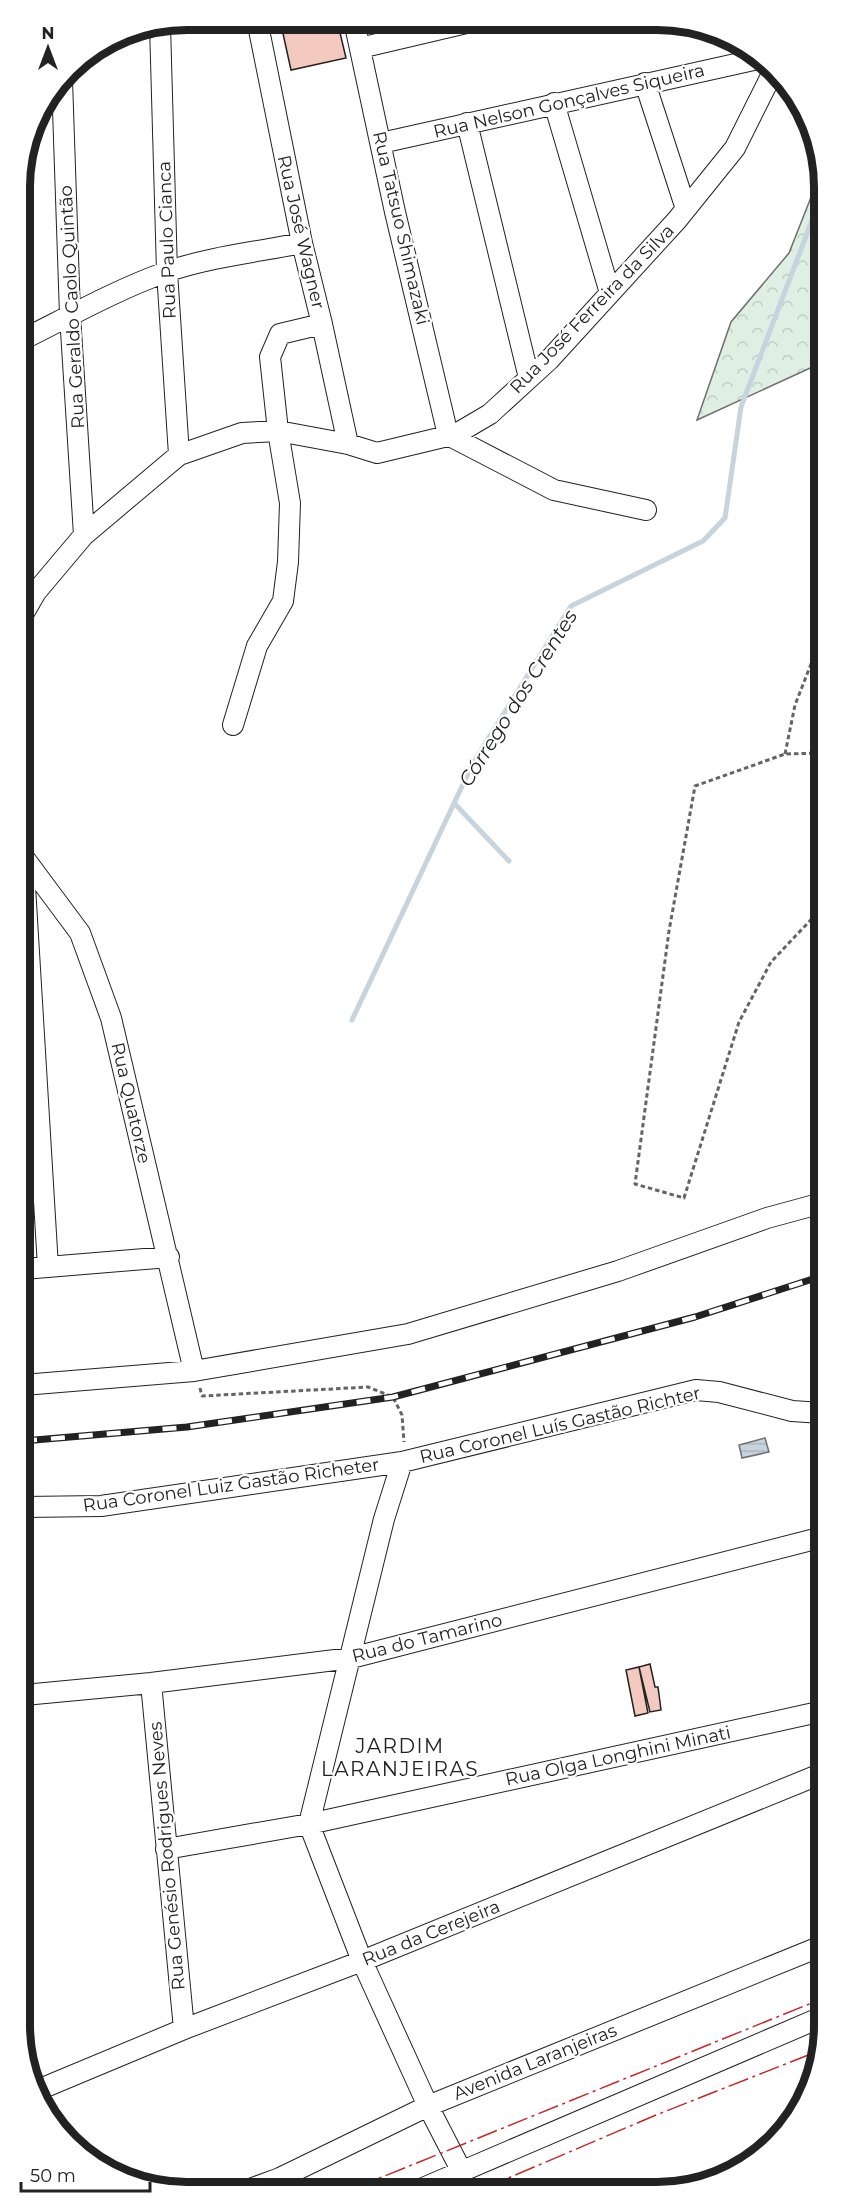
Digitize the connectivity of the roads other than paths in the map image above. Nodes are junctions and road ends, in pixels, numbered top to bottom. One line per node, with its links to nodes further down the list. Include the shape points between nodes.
1 (259, 30): 14 (street, Rua José Wagner)
2 (356, 30): 5 (street, Rua Tatsuo Shimazaki)
3 (437, 30): 5 (street)
4 (160, 32): 15 (street, Rua Paulo Cianca)
5 (360, 48): 12 (street, Rua Tatsuo Shimazaki)
6 (751, 61): 8 (street, Rua Nelson Gonçalves Siqueira)
7 (770, 78): 13 (street, Rua José Ferreira da Silva, via 735,148)
8 (645, 83): 10 (street, Rua Nelson Gonçalves Siqueira); 13 (street)
9 (62, 91): 17 (street, Rua Geraldo Caolo Quintão)
10 (554, 103): 11 (street, Rua Nelson Gonçalves Siqueira); 16 (street)
11 (467, 123): 12 (street, Rua Nelson Gonçalves Siqueira); 20 (street)
12 (381, 143): 22 (street, Rua Tatsuo Shimazaki)
13 (686, 209): 16 (street, Rua José Ferreira da Silva)
14 (302, 243): 15 (street); 18 (street, Rua José Wagner)
15 (166, 272): 17 (street); 24 (street, Rua Paulo Cianca)
16 (610, 293): 20 (street, Rua José Ferreira da Silva)
17 (70, 315): 19 (street); 26 (street, Rua Geraldo Caolo Quintão)
18 (322, 324): 21 (street, via 280,334 270,357); 23 (street, Rua José Wagner)
19 (30, 336)
20 (529, 378): 22 (street, Rua José Ferreira da Silva, via 490,414)
21 (278, 431): 23 (street, Rua José Ferreira da Silva); 24 (street, Rua José Ferreira da Silva, via 242,433); 28 (street, via 290,503 283,601 257,646)
22 (448, 435): 23 (street, Rua José Ferreira da Silva, via 377,453); 25 (street, via 554,490)
23 (348, 444)
24 (179, 455): 26 (street, Rua José Ferreira da Silva)
25 (646, 510)
26 (84, 535): 27 (street, Rua José Ferreira da Silva)
27 (30, 602)
28 (233, 725)
29 (30, 863): 32 (street, Rua Quatorze, via 80,933 111,1018)
30 (30, 980): 33 (street)
31 (814, 1205): 35 (street, via 618,1271 408,1334)
32 (169, 1257): 33 (street); 35 (street, Rua Quatorze)
33 (48, 1267): 34 (street)
34 (30, 1268)
35 (194, 1371): 36 (street)
36 (30, 1384)
37 (814, 1413): 38 (street, Rua Coronel Luís Gastão Richter, via 792,1412 714,1391 696,1390)
38 (402, 1462): 39 (street, Rua Coronel Luiz Gastão Richeter, via 101,1506); 41 (street, via 384,1519)
39 (30, 1508)
40 (814, 1539): 41 (street, Rua do Tamarino)
41 (351, 1658): 42 (street, Rua do Tamarino); 46 (street)
42 (151, 1683): 43 (street, Rua do Tamarino); 47 (street, Rua Genésio Rodrigues Neves)
43 (30, 1694)
44 (814, 1713): 46 (street, Rua Olga Longhini Minati)
45 (814, 1777): 49 (street, Rua da Cerejeira)
46 (309, 1824): 47 (street, Rua Olga Longhini Minati); 49 (street)
47 (166, 1849): 51 (street, Rua Genésio Rodrigues Neves)
48 (814, 1949): 53 (street, Avenida Laranjeiras)
49 (362, 1961): 51 (street, Rua da Cerejeira); 53 (street)
50 (814, 2020): 54 (street)
51 (184, 2030): 52 (street, Rua da Cerejeira)
52 (43, 2088)
53 (428, 2106): 54 (street); 55 (street, Avenida Laranjeiras)
54 (462, 2172): 56 (street)
55 (269, 2182)
56 (438, 2182)

